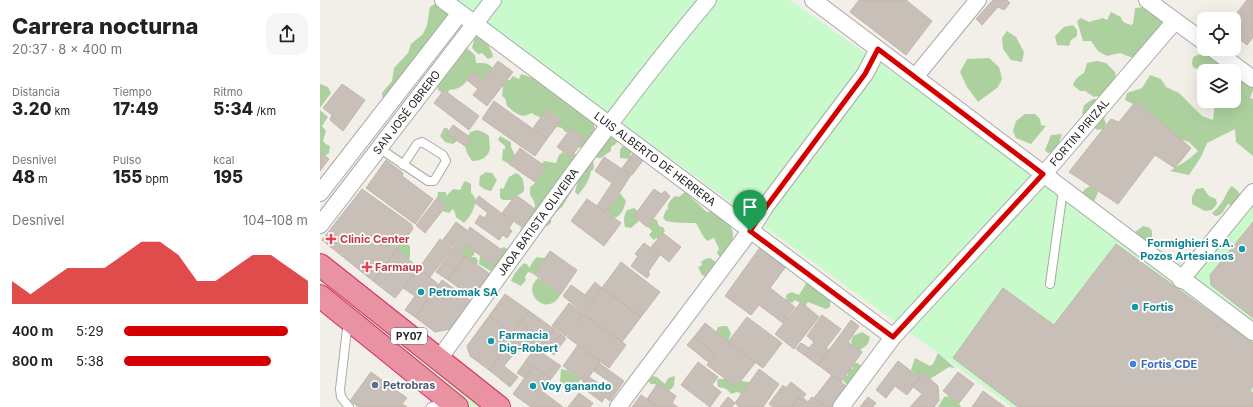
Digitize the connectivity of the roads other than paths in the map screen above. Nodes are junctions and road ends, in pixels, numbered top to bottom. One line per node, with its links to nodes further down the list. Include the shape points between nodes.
1 (442, 0): 7 (street, LUIS ALBERTO DE HERRERA)
2 (492, 0): 9 (street, SAN JOSÉ OBRERO)
3 (708, 0): 15 (street, JAOA BATISTA OLIVEIRA)
4 (813, 0): 11 (street)
5 (978, 0): 13 (street)
6 (1147, 0): 8 (street)
7 (460, 13): 9 (street, LUIS ALBERTO DE HERRERA); 21 (street, SAN JOSÉ OBRERO)
8 (1175, 21): 10 (street); 18 (street, FORTIN PIRIZAL)
9 (474, 23): 15 (street, LUIS ALBERTO DE HERRERA); 16 (street, SAN JOSÉ OBRERO)
10 (1197, 37)
11 (878, 49): 13 (street); 23 (street, via 865,74)
12 (1222, 56): 14 (street)
13 (915, 77): 18 (street)
14 (1253, 79)
15 (609, 124): 23 (street, LUIS ALBERTO DE HERRERA); 31 (street, JAOA BATISTA OLIVEIRA)
16 (379, 148): 17 (lane); 22 (street, SAN JOSÉ OBRERO)
17 (404, 165): 17 (lane, via 431,182 446,161 443,156 420,142)
18 (1043, 174): 19 (street); 30 (street, FORTIN PIRIZAL)
19 (1063, 190): 25 (street); 26 (lane)
20 (1253, 192): 25 (street)
21 (320, 194)
22 (320, 226)
23 (750, 231): 30 (street, LUIS ALBERTO DE HERRERA); 35 (street)
24 (320, 264): 31 (highway, PY07)
25 (1182, 280): 29 (street)
26 (1050, 284)
27 (320, 296): 28 (highway, PY07)
28 (348, 318): 32 (highway, PY07); 33 (lane, via 340,388 341,397)
29 (1253, 332)
30 (893, 337): 36 (street, FORTIN PIRIZAL)
31 (439, 359): 34 (highway, PY07)
32 (446, 405)
33 (349, 407)
34 (499, 407)
35 (618, 407)
36 (841, 407)

